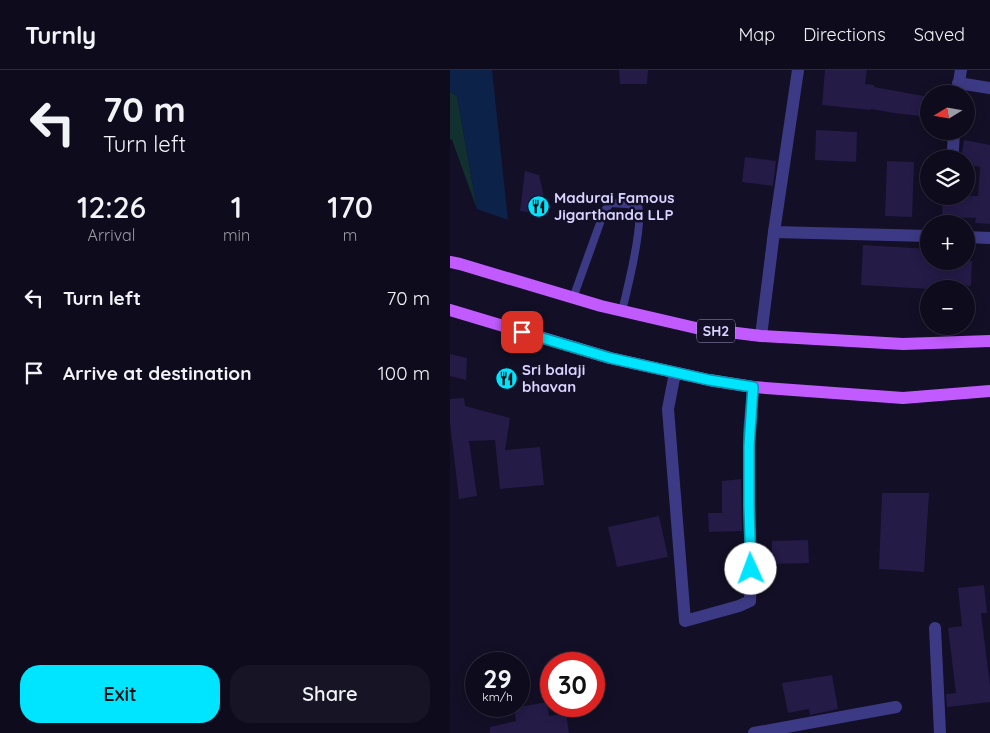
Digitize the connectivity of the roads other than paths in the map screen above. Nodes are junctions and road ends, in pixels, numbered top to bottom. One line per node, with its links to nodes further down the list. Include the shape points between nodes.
1 (798, 70): 8 (street)
2 (961, 70): 3 (street)
3 (958, 85)
4 (975, 88): 5 (street)
5 (990, 88)
6 (954, 140): 7 (street)
7 (953, 150)
8 (774, 232): 9 (street); 16 (street)
9 (920, 236)
10 (975, 238): 11 (street)
11 (990, 238)
12 (450, 262): 13 (main road, SH2)
13 (573, 298): 15 (main road, SH2); 15 (lane, via 610,203 638,206 640,212 632,270)
14 (450, 310): 18 (main road, via 610,358)
15 (622, 311): 16 (main road, SH2, via 696,328)
16 (761, 336): 17 (main road, SH2, via 903,344)
17 (990, 341)
18 (675, 373): 19 (main road); 19 (street, via 668,409 685,621 750,601)
19 (753, 387): 20 (main road, via 903,398)
20 (990, 391)
21 (935, 628): 24 (street)
22 (896, 707): 23 (street)
23 (754, 733)
24 (940, 733)

